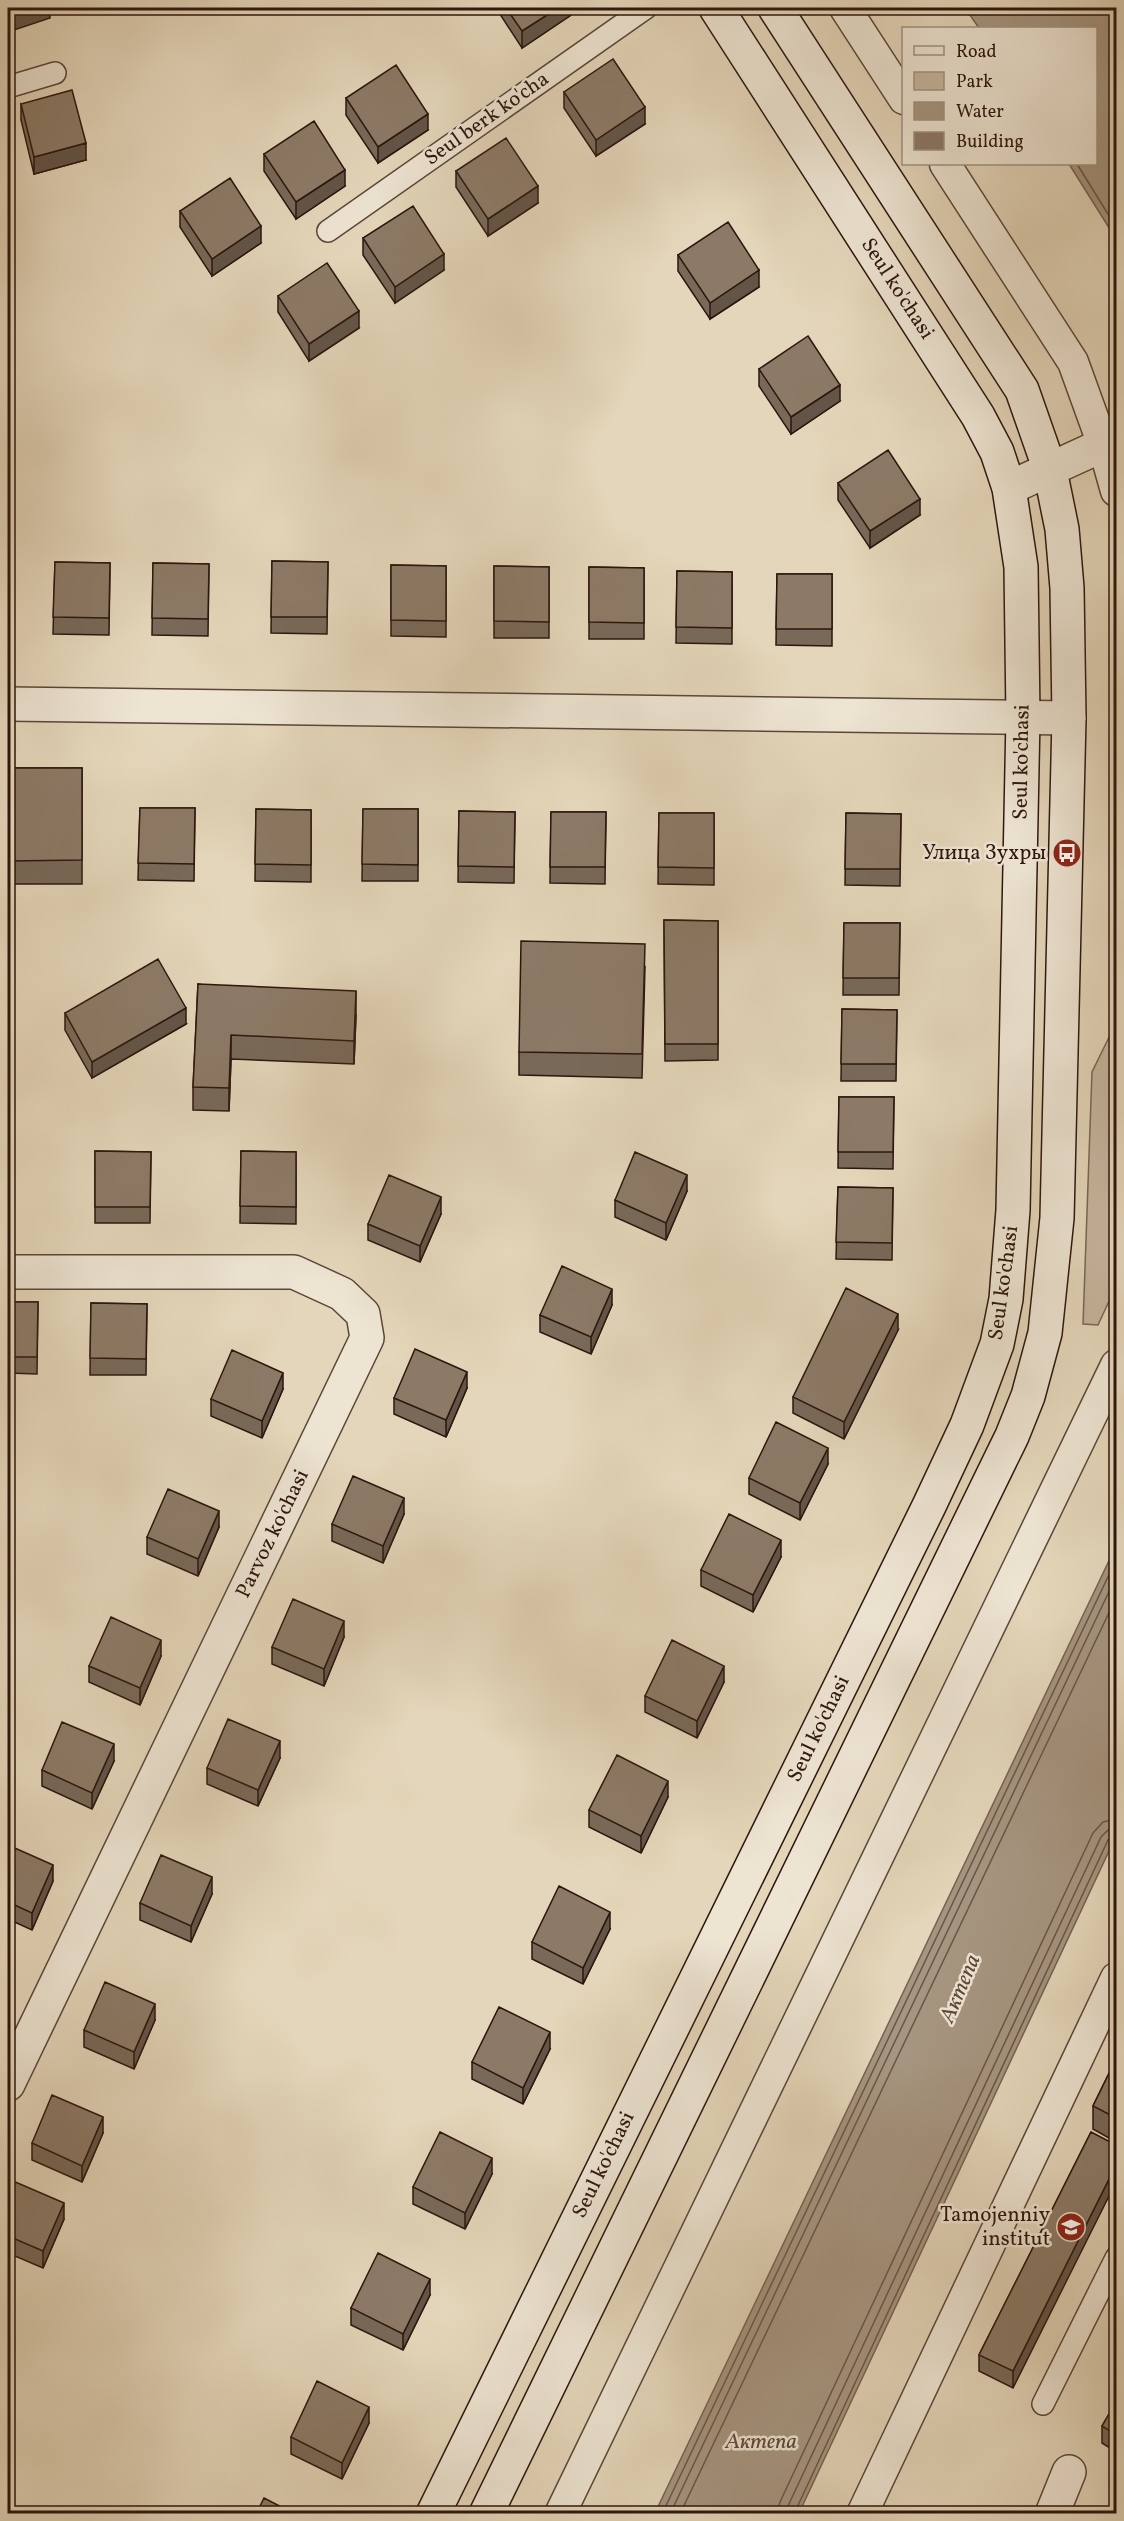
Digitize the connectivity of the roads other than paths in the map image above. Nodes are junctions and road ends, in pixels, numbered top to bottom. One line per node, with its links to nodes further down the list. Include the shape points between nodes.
1 (646, 8): 9 (lane, Seul berk ko'cha)
2 (716, 8): 12 (main road, Seul ko'chasi, via 978,416 997,452)
3 (775, 8): 11 (main road, via 1016,381 1032,412)
4 (845, 8): 7 (street)
5 (55, 73): 6 (lane)
6 (8, 87)
7 (902, 97)
8 (946, 165): 10 (street, via 1073,362)
9 (328, 231)
10 (1110, 442): 11 (main road); 13 (street)
11 (1050, 470): 12 (main road); 16 (main road, via 1065,558)
12 (1009, 488): 15 (main road, Seul ko'chasi, via 1021,567)
13 (1116, 491)
14 (8, 704): 15 (main road)
15 (1023, 718): 16 (main road); 24 (main road, Seul ko'chasi, via 1013,1210 1006,1299 991,1364 929,1506)
16 (1069, 718): 25 (main road, via 1057,1218 1049,1310 1028,1396 974,1517)
17 (8, 1272): 20 (main road, Parvoz ko'chasi, via 294,1272 342,1294 363,1314 367,1338)
18 (1116, 1365): 26 (street)
19 (1116, 1978): 27 (street)
20 (8, 2084)
21 (1116, 2258): 22 (lane)
22 (1044, 2404)
23 (1070, 2472): 28 (main road)
24 (433, 2514)
25 (486, 2514)
26 (560, 2514)
27 (862, 2514)
28 (1052, 2514)

